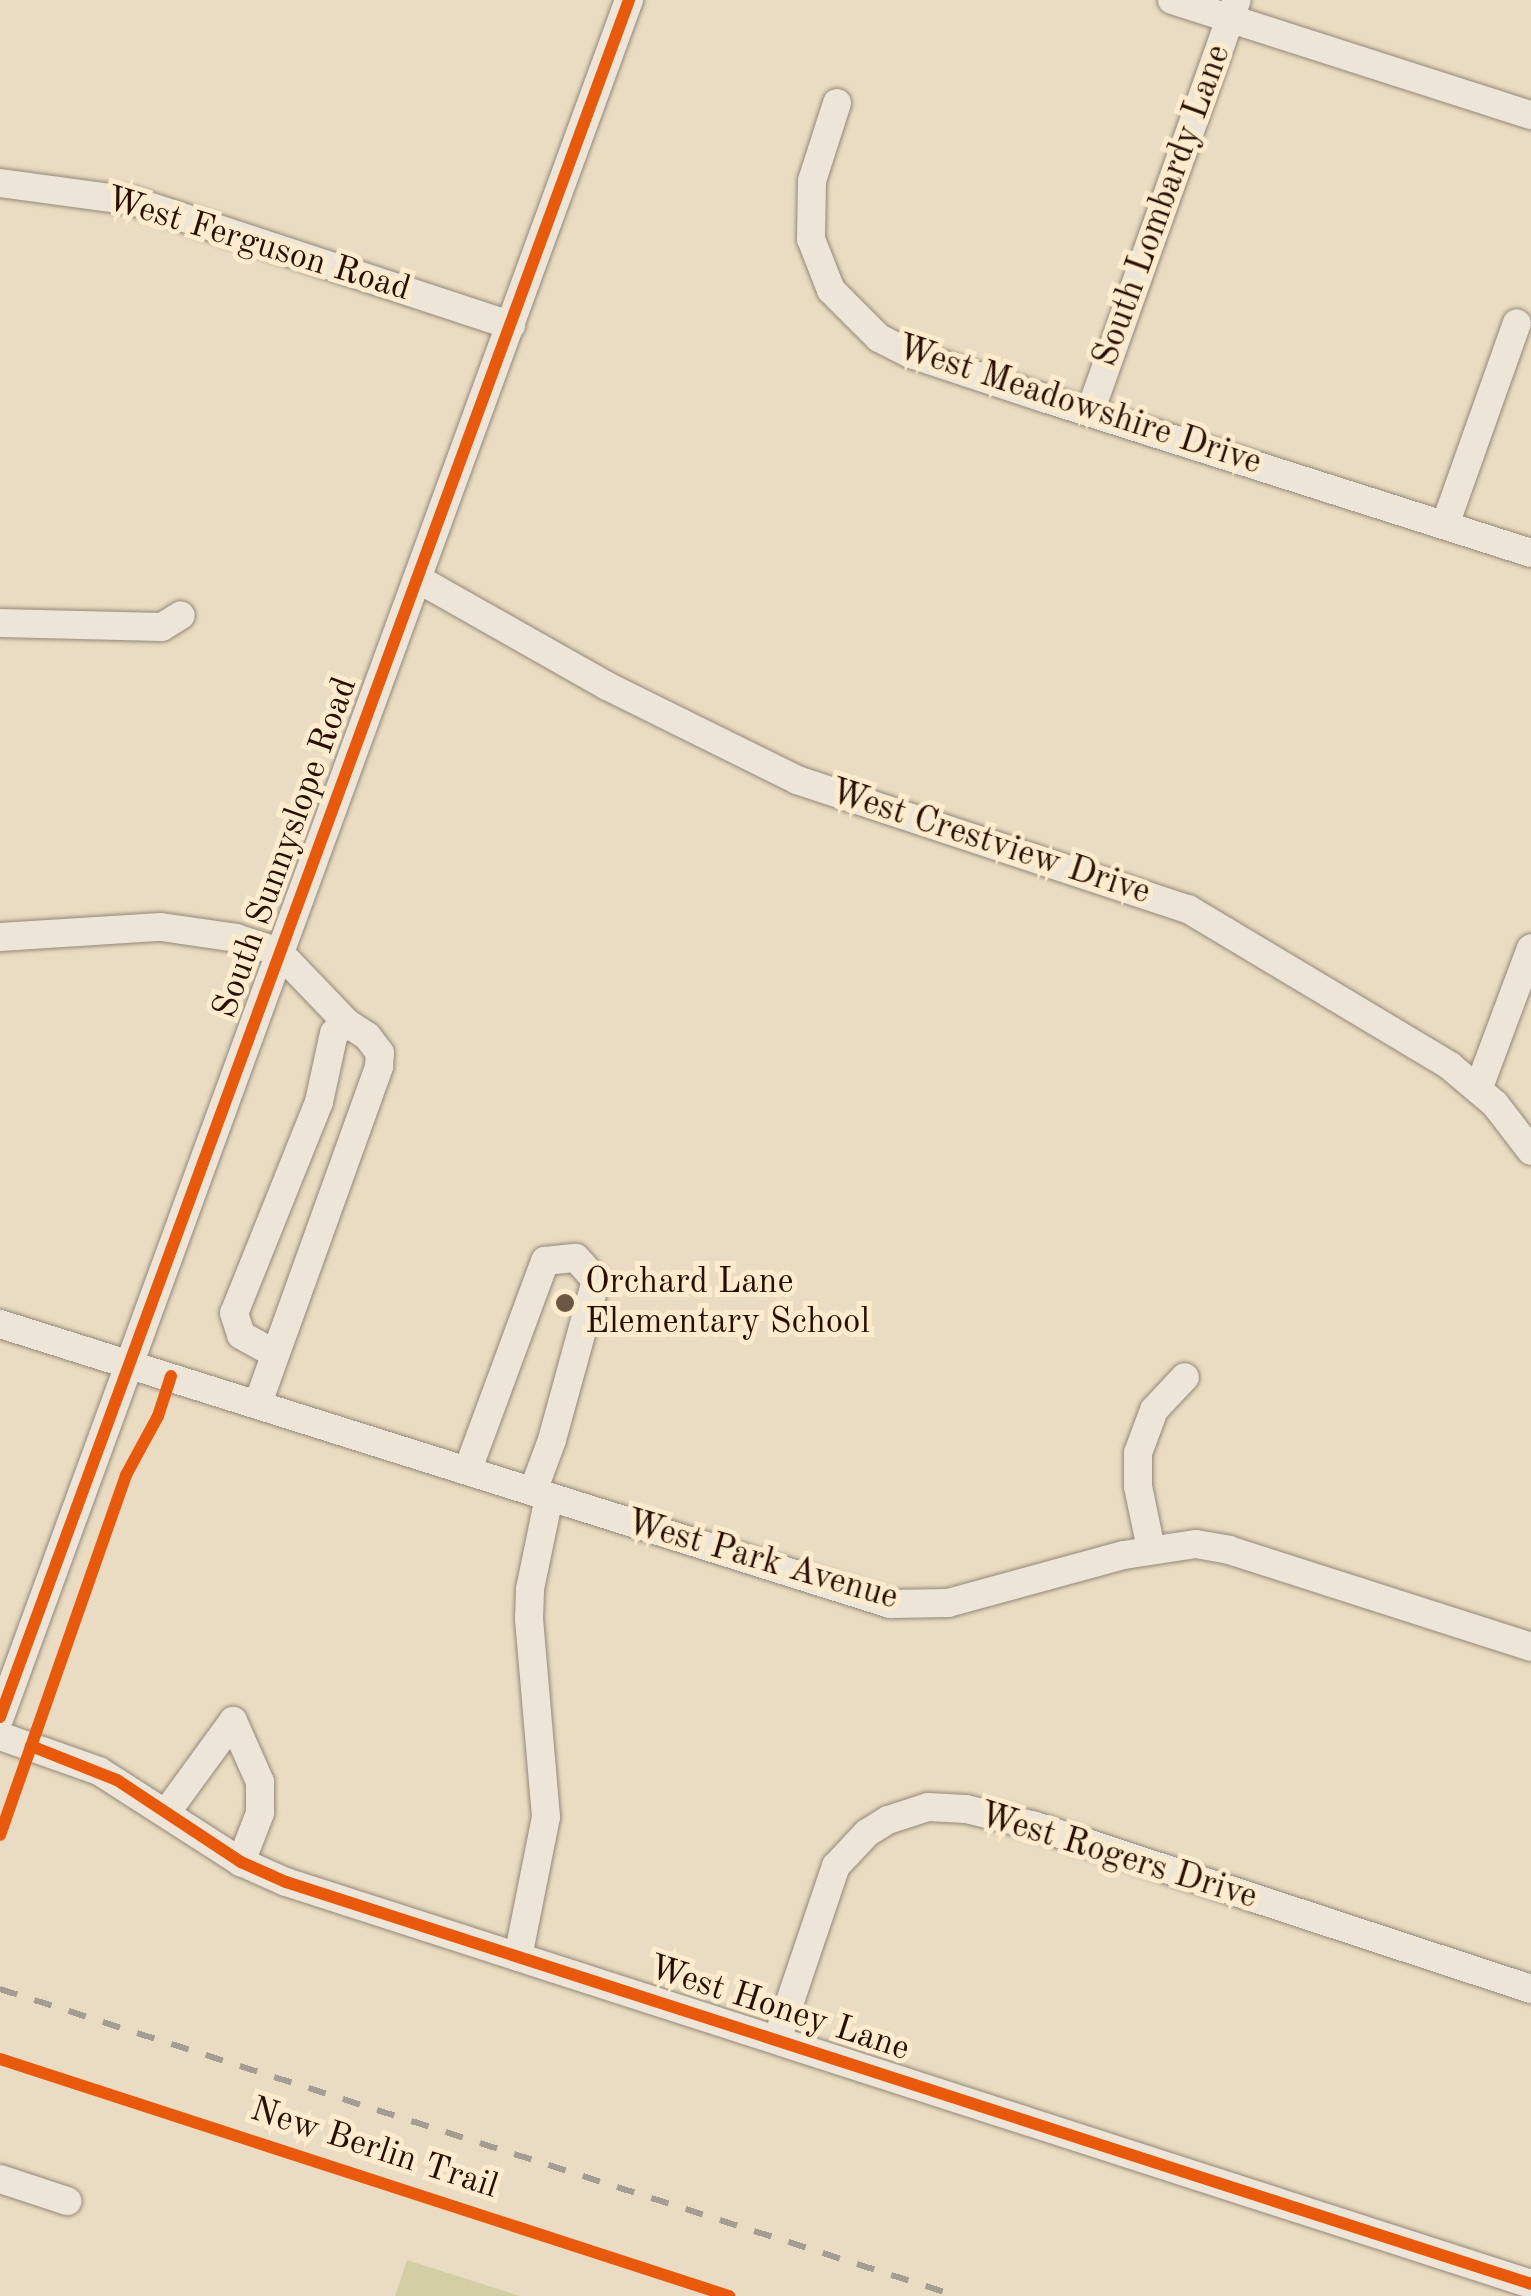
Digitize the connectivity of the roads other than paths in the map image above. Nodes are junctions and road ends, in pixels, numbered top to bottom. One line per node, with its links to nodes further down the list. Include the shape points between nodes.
1 (1172, 0): 3 (street)
2 (626, 1): 8 (street, South Sunnyslope Road)
3 (1234, 9): 5 (street); 9 (street, South Lombardy Lane)
4 (837, 103): 9 (street, West Meadowshire Drive, via 819,152 809,210 814,251 831,290 894,346)
5 (1531, 115)
6 (0, 183): 8 (street, West Ferguson Road, via 133,200)
7 (1517, 323): 10 (street)
8 (511, 325): 12 (street, South Sunnyslope Road)
9 (1090, 412): 10 (street, West Meadowshire Drive)
10 (1444, 525): 11 (street, West Meadowshire Drive)
11 (1531, 553)
12 (418, 579): 17 (street, South Sunnyslope Road); 19 (street, West Crestview Drive, via 607,686 797,780 1188,909)
13 (181, 615): 14 (street, via 162,627)
14 (0, 623)
15 (0, 937): 17 (street, via 161,927)
16 (1531, 948): 19 (street)
17 (279, 952): 18 (street); 23 (street, South Sunnyslope Road)
18 (347, 1023): 22 (street, via 380,1053 379,1066); 22 (street, via 334,1033 319,1102 234,1313 241,1335)
19 (1478, 1086): 20 (street, West Crestview Drive)
20 (1531, 1152)
21 (0, 1324): 23 (street, West Park Avenue)
22 (270, 1352): 25 (street)
23 (130, 1364): 25 (street, West Park Avenue); 30 (street, South Sunnyslope Road)
24 (1185, 1377): 28 (street, via 1154,1410 1138,1453)
25 (258, 1402): 26 (street, West Park Avenue)
26 (468, 1469): 27 (street, West Park Avenue); 27 (street, via 545,1261 576,1258 596,1280)
27 (541, 1494): 28 (street, West Park Avenue, via 858,1596 907,1605 963,1599); 34 (street, via 529,1619 546,1818)
28 (1151, 1548): 29 (street, West Park Avenue, via 1196,1544 1230,1550)
29 (1531, 1646)
30 (0, 1716)
31 (0, 1736): 32 (street, West Honey Lane, via 99,1771)
32 (166, 1813): 33 (street, West Honey Lane); 33 (street, via 233,1721 260,1782 260,1812)
33 (241, 1862): 34 (street, West Honey Lane)
34 (518, 1957): 36 (street, West Honey Lane)
35 (1531, 1990): 36 (street, West Rogers Drive, via 1036,1826 966,1808 928,1808 867,1833 836,1866)
36 (777, 2040): 39 (street, West Honey Lane)
37 (0, 2179): 38 (street)
38 (67, 2200)
39 (1531, 2284)

